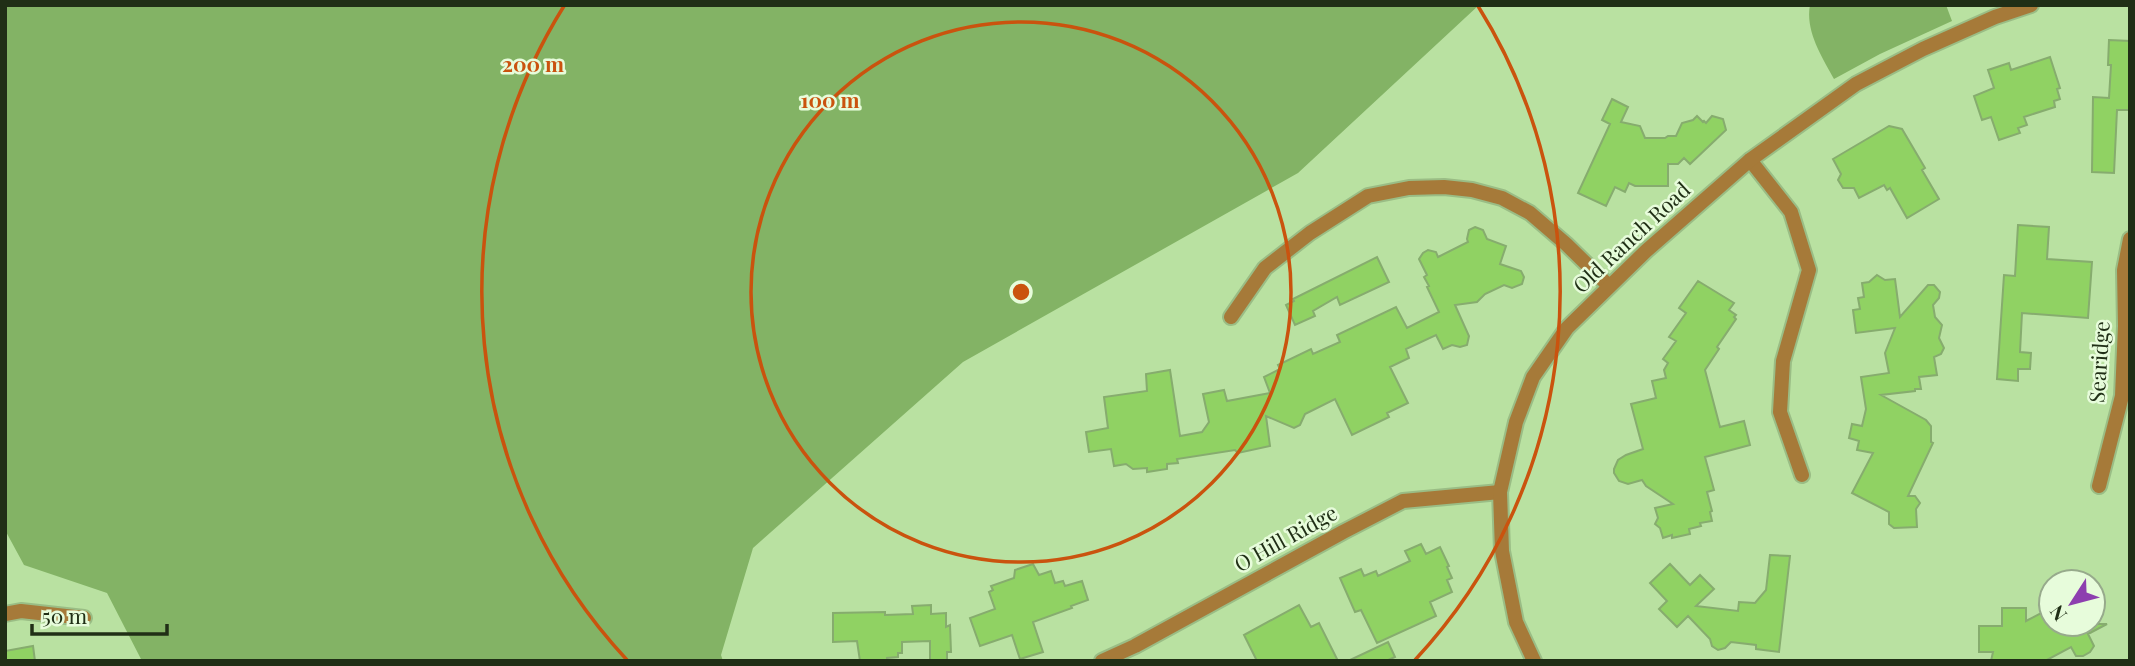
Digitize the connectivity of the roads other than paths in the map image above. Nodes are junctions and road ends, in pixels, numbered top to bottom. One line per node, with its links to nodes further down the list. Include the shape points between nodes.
1 (2031, 5): 2 (street, Old Ranch Road, via 1923,49 1856,84)
2 (1750, 160): 4 (street, Old Ranch Road); 6 (street, via 1791,212 1809,271 1783,361 1780,412)
3 (2130, 239): 7 (street, Searidge, via 2124,270 2122,396)
4 (1609, 286): 5 (street, via 1531,213 1502,198 1472,190 1409,188 1368,196 1310,233 1265,268); 8 (street, Old Ranch Road, via 1567,328 1533,377 1516,422)
5 (1231, 317)
6 (1802, 475)
7 (2099, 486)
8 (1500, 492): 11 (street, O Hill Ridge, via 1403,501); 12 (street, Old Ranch Road, via 1502,551 1516,622)
9 (5, 614): 10 (street, via 22,611)
10 (84, 618)
11 (1102, 661)
12 (1534, 661)

